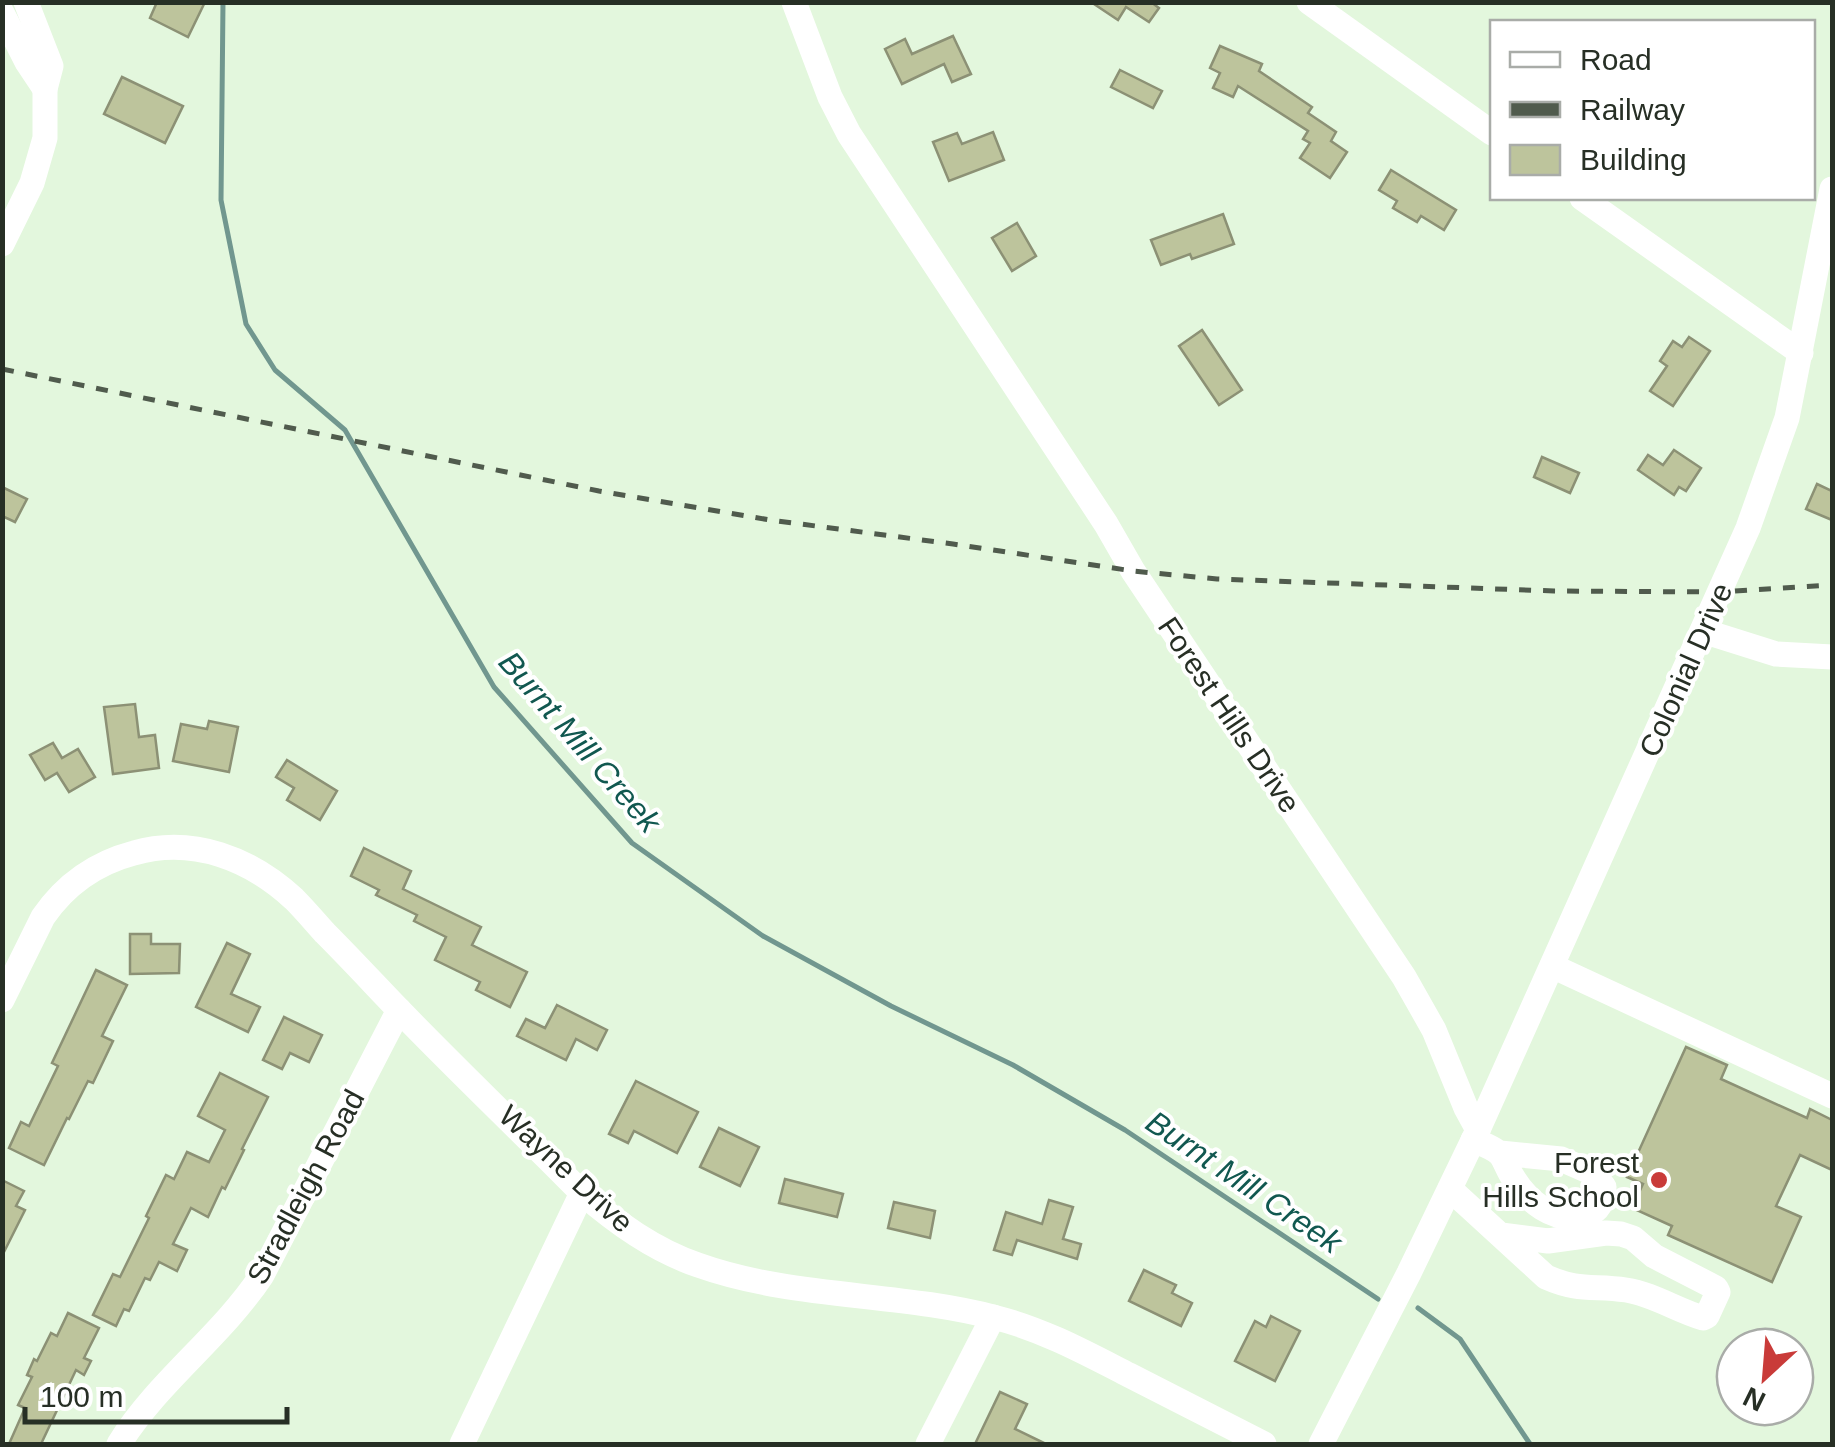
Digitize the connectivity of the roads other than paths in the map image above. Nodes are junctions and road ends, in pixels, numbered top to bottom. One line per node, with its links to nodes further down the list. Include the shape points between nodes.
1 (26, 2): 5 (street, via 51,66)
2 (794, 2): 17 (street, Forest Hills Drive, via 849,134 1404,978 1434,1030)
3 (1308, 2): 6 (street)
4 (2, 13): 5 (street)
5 (45, 89): 9 (street, via 45,138 32,184)
6 (1490, 133)
7 (1832, 189): 10 (street, Colonial Drive)
8 (1585, 200): 10 (street)
9 (2, 244)
10 (1801, 353): 11 (street, Colonial Drive, via 1770,470)
11 (1703, 631): 12 (street, via 1776,654); 13 (street, Colonial Drive)
12 (1832, 658)
13 (1552, 966): 16 (street); 17 (street, Colonial Drive)
14 (2, 1000): 15 (street, Wayne Drive, via 50,906 83,876 143,850 185,847 220,853 282,888)
15 (399, 1010): 20 (street, Wayne Drive); 23 (street, Stradleigh Road, via 262,1275)
16 (1832, 1096)
17 (1476, 1135): 18 (street); 19 (street)
18 (1500, 1153)
19 (1450, 1189): 21 (street); 27 (street)
20 (582, 1193): 22 (street, Wayne Drive, via 646,1241 697,1265); 24 (street)
21 (1501, 1235): 21 (street, via 1564,1286 1625,1289 1704,1318 1718,1292 1621,1234 1548,1241)
22 (993, 1317): 25 (street); 26 (street, Wayne Drive, via 1066,1343)
23 (119, 1444)
24 (462, 1444)
25 (928, 1444)
26 (1264, 1444)
27 (1321, 1444)

